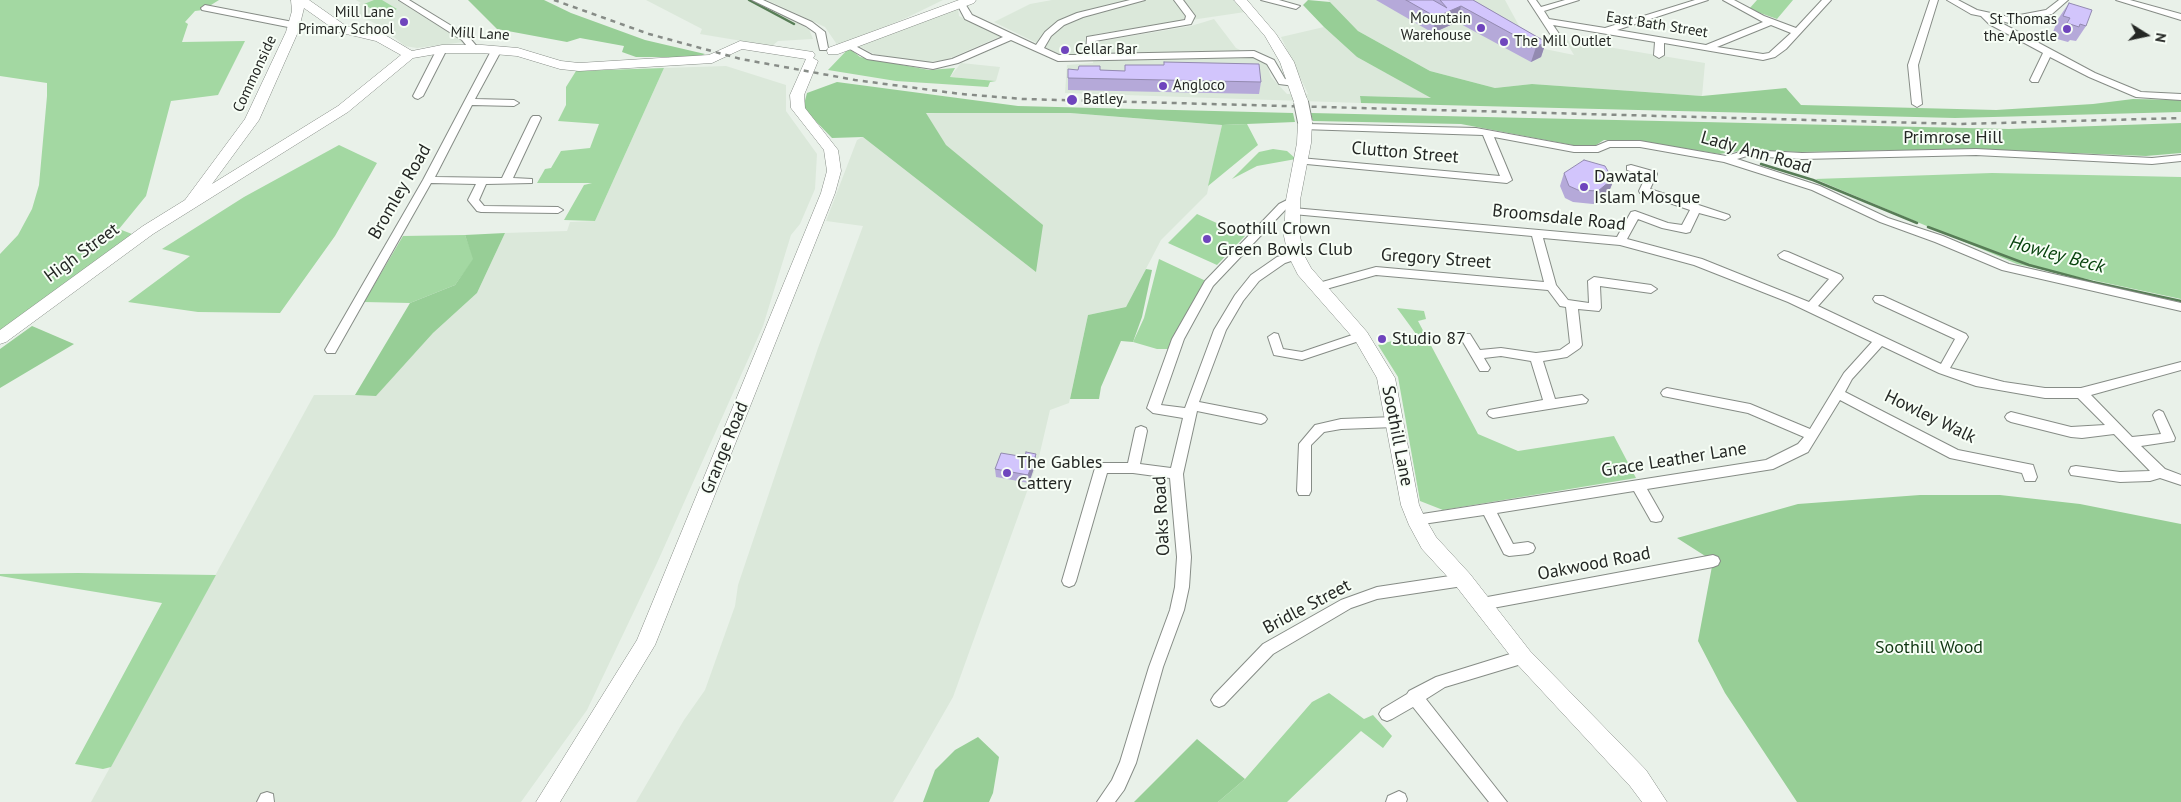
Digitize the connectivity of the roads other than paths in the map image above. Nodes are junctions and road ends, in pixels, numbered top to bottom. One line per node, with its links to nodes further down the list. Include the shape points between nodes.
1 (403, 0): 37 (street, via 465,38)
2 (756, 0): 38 (street, via 809,24 820,32)
3 (1141, 0): 35 (street, via 1061,23)
4 (1178, 0): 43 (street, via 1192,16 1188,22 1090,39)
5 (1240, 0): 46 (main road, Soothill Lane, via 1270,34)
6 (1265, 0): 19 (street)
7 (1532, 0): 22 (street)
8 (1575, 0): 22 (street)
9 (1704, 0): 28 (street)
10 (1727, 0): 21 (street)
11 (1750, 0): 21 (street)
12 (1827, 0): 29 (street)
13 (1934, 0): 51 (street, via 1913,65)
14 (1952, 0): 23 (street)
15 (2064, 0): 23 (street, via 2049,12 2032,17 2009,20)
16 (2120, 0): 24 (street)
17 (297, 1): 27 (main road, Commonside); 41 (main road, via 304,2 342,29 380,38)
18 (966, 2): 30 (street, via 968,16); 33 (main road)
19 (1296, 6)
20 (205, 8): 27 (street)
21 (1742, 8): 26 (street)
22 (1538, 10): 25 (street)
23 (1985, 16): 40 (street)
24 (2181, 17)
25 (1546, 21): 28 (street, East Bath Street); 32 (street)
26 (1771, 22): 29 (street); 34 (street)
27 (293, 25): 63 (main road, Commonside, via 252,120)
28 (1604, 31): 31 (street, East Bath Street)
29 (1798, 32): 34 (street, East Bath Street, via 1772,55 1763,57)
30 (1010, 37): 33 (street, via 955,61 933,66 870,57); 35 (street)
31 (1660, 40): 34 (street, East Bath Street); 42 (street)
32 (1559, 41)
33 (848, 45): 38 (main road)
34 (1708, 47)
35 (1039, 48): 43 (street, via 1058,58)
36 (442, 49): 37 (main road, Mill Lane); 41 (main road, Mill Lane); 47 (street)
37 (474, 49): 39 (main road, Mill Lane)
38 (828, 49): 44 (main road, Grange Road, via 834,57)
39 (496, 51): 44 (main road, Mill Lane, via 518,52 560,66 579,67 712,59 740,45); 49 (street, Bromley Road)
40 (2048, 52): 45 (street); 48 (street, via 2140,95)
41 (409, 55): 63 (main road, Mill Lane, via 343,109)
42 (1659, 55)
43 (1091, 57): 46 (street, via 1254,54 1270,62 1282,82)
44 (813, 60): 126 (main road, Grange Road, via 796,95 798,108 831,150 834,171 828,193 645,645)
45 (2034, 80)
46 (1295, 83): 53 (main road, Soothill Lane, bridge)
47 (418, 96)
48 (2181, 97)
49 (469, 102): 50 (street); 59 (street, Bromley Road)
50 (514, 102)
51 (1917, 104)
52 (536, 118): 60 (street)
53 (1305, 124): 54 (street, Lady Ann Road); 57 (main road, Soothill Lane)
54 (1487, 132): 56 (street, Lady Ann Road, via 1574,149 1640,144); 57 (street, Clutton Street, via 1507,180)
55 (2181, 158): 56 (street, Primrose Hill, via 2152,160 1976,152 1802,156 1747,153)
56 (1726, 159): 77 (street, Lady Ann Road, via 1816,188 1884,220 2006,267)
57 (1300, 161): 64 (main road, Soothill Lane)
58 (1631, 168): 65 (street, via 1652,174 1644,191)
59 (428, 180): 62 (street); 84 (street, Bromley Road)
60 (506, 181): 61 (street); 62 (street)
61 (528, 181)
62 (482, 182): 66 (street, via 473,200 481,209)
63 (190, 203): 81 (main road, High Street)
64 (1293, 206): 68 (street, Broomsdale Road); 70 (main road, Soothill Lane, via 1292,236); 95 (street, via 1283,206 1209,284 1178,339 1153,408)
65 (1696, 208): 67 (street); 69 (street, via 1686,229 1666,226 1635,214)
66 (559, 212)
67 (1725, 217)
68 (1536, 232): 69 (street, Broomsdale Road); 72 (street)
69 (1620, 240): 78 (street, Broomsdale Road, via 1698,262)
70 (1296, 255): 73 (main road, Soothill Lane, via 1304,271); 95 (street, Oaks Road, via 1280,260 1255,278 1239,298 1220,330)
71 (1784, 255): 78 (street, via 1836,278)
72 (1551, 286): 73 (street, Gregory Street, via 1376,271); 76 (street, via 1564,303)
73 (1319, 287): 79 (main road, Soothill Lane)
74 (1651, 289): 76 (street, via 1594,281 1595,308)
75 (1879, 299): 89 (street, via 1962,337)
76 (1572, 305): 86 (street, via 1576,344 1563,354)
77 (2181, 307)
78 (1810, 308): 83 (street, Broomsdale Road)
79 (1361, 336): 82 (street, via 1302,356 1278,352); 100 (main road, Soothill Lane, via 1386,378)
80 (1466, 337): 85 (street)
81 (0, 338)
82 (1274, 338)
83 (1880, 341): 89 (street, Broomsdale Road); 92 (street, Grace Leather Lane, via 1848,376)
84 (331, 350)
85 (1476, 355): 86 (street, via 1501,352); 88 (street)
86 (1536, 357): 94 (street)
87 (2181, 366): 91 (street, Broomsdale Road)
88 (1484, 368)
89 (1943, 370): 91 (street, Broomsdale Road, via 2004,387 2045,393)
90 (1667, 393): 103 (street, via 1750,409)
91 (2081, 393): 101 (street)
92 (1839, 394): 103 (street, Grace Leather Lane); 110 (street, Howley Walk, via 1955,454 2028,469)
93 (1582, 400): 94 (street)
94 (1550, 404): 96 (street)
95 (1191, 410): 99 (street); 109 (street, Oaks Road)
96 (1493, 413)
97 (2158, 415): 104 (street)
98 (2011, 417): 101 (street, via 2076,432)
99 (1261, 419)
100 (1395, 422): 113 (street, via 1320,428 1305,444); 116 (main road, Soothill Lane, via 1410,505)
101 (2116, 429): 105 (street)
102 (1141, 431): 106 (street)
103 (1813, 435): 112 (street, Grace Leather Lane, via 1803,448 1768,464)
104 (2175, 439): 105 (street)
105 (2129, 442): 108 (street)
106 (1133, 468): 109 (street); 120 (street, via 1102,468)
107 (2076, 471): 108 (street, via 2120,477 2150,476)
108 (2160, 472): 111 (street)
109 (1176, 474): 127 (street, Oaks Road, via 1184,557 1182,587 1128,763 1118,785)
110 (2030, 477)
111 (2181, 480)
112 (1637, 484): 114 (street, Grace Leather Lane); 115 (street)
113 (1304, 491)
114 (1488, 509): 116 (street, Grace Leather Lane); 117 (street, via 1509,550)
115 (1656, 517)
116 (1416, 520): 119 (main road, Soothill Lane, via 1429,543)
117 (1528, 548)
118 (1713, 561): 121 (street, Oakwood Road)
119 (1463, 580): 121 (main road, Soothill Lane); 124 (street, Bridle Street, via 1377,593 1346,604 1268,649)
120 (1068, 581)
121 (1482, 604): 122 (main road, Soothill Lane)
122 (1523, 657): 123 (street, via 1441,682); 129 (main road, Soothill Lane, via 1638,778)
123 (1414, 696): 125 (street); 128 (street)
124 (1219, 700)
125 (1387, 714)
126 (547, 802)
127 (1105, 802)
128 (1499, 802)
129 (1656, 802)

